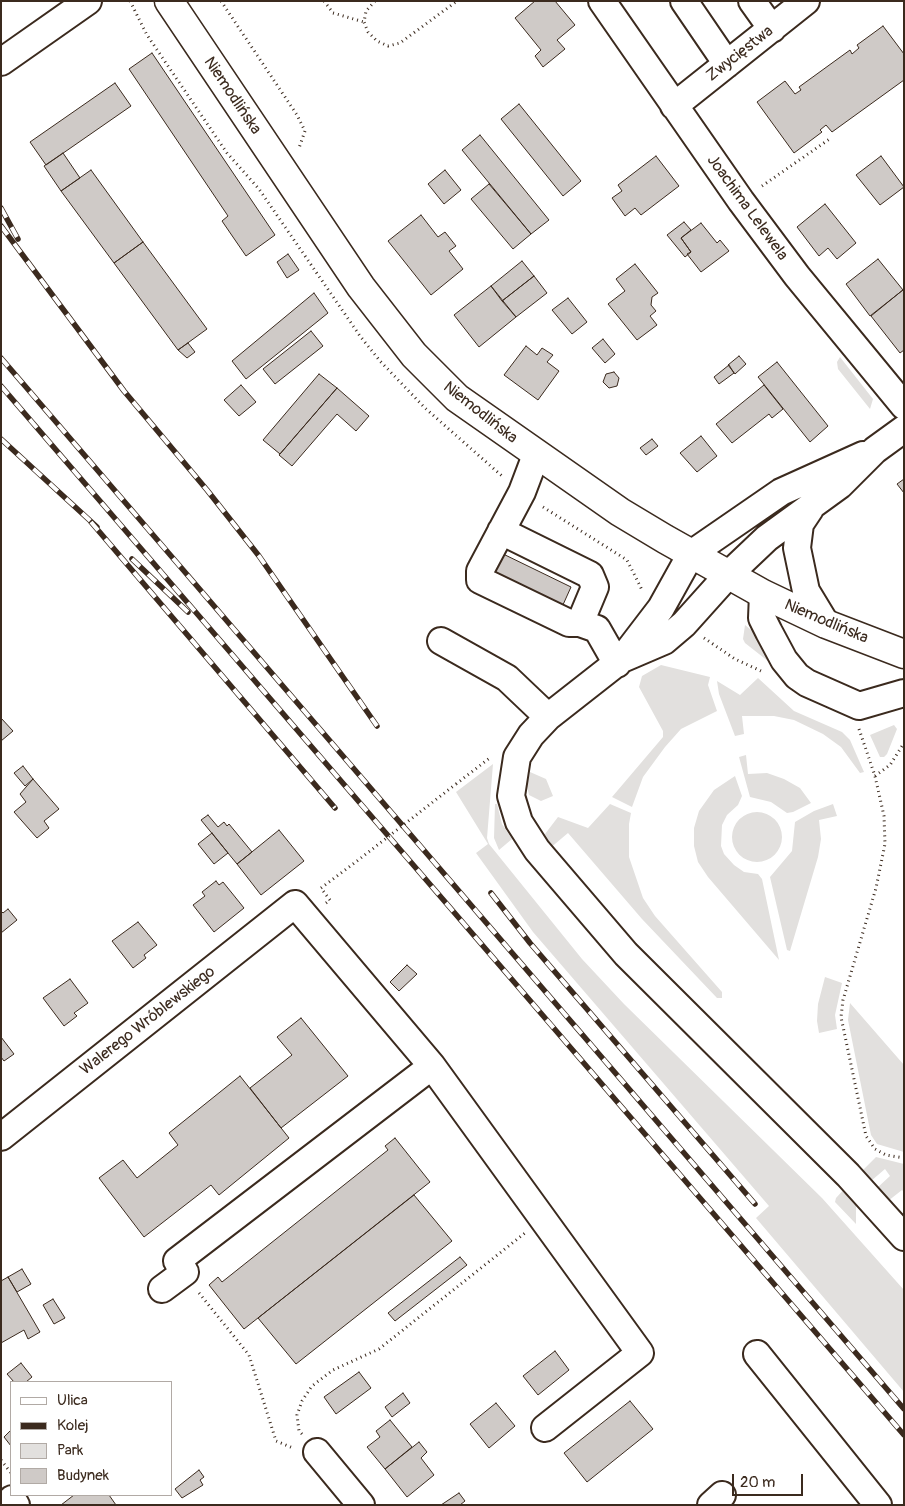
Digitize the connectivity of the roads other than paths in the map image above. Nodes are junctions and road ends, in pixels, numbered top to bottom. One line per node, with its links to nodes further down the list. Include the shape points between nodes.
1 (88, 1): 8 (street)
2 (169, 1): 14 (main road, Niemodlińska, via 390,326 457,398)
3 (602, 1): 10 (street, Joachima Lelewela)
4 (684, 1): 9 (street)
5 (752, 1): 7 (street)
6 (806, 1): 7 (street, Zwycięstwa)
7 (772, 29): 9 (street, Zwycięstwa)
8 (1, 62)
9 (727, 64): 10 (street, Zwycięstwa)
10 (674, 106): 11 (street, Joachima Lelewela, via 798,276)
11 (904, 406)
12 (904, 429): 13 (street)
13 (875, 450): 15 (street); 17 (street, via 781,492)
14 (536, 455): 16 (street, via 522,492); 17 (main road, Niemodlińska, via 620,512)
15 (810, 509): 18 (street, via 767,538); 21 (street, via 800,524 797,548 806,591)
16 (501, 532): 20 (street, via 590,575 595,587); 20 (street, via 480,571 480,580 569,623)
17 (691, 554): 18 (main road, Niemodlińska); 24 (street, via 661,608)
18 (728, 575): 19 (main road, Niemodlińska); 24 (street, via 664,642)
19 (763, 594): 21 (main road, Niemodlińska); 25 (street, via 762,618 784,660 806,683 860,706)
20 (580, 623): 24 (street, via 596,630)
21 (826, 624): 23 (main road, Niemodlińska)
22 (441, 641): 26 (street, via 507,678)
23 (904, 654)
24 (620, 662): 26 (street)
25 (904, 692)
26 (548, 716): 29 (street, via 516,757 511,796 519,822 537,850 626,954 848,1175)
27 (432, 1066): 28 (street, Walerego Wróblewskiego, via 295,904); 30 (street, via 177,1261 185,1272); 32 (street, via 640,1353)
28 (1, 1137)
29 (904, 1237)
30 (162, 1289)
31 (757, 1354): 35 (street)
32 (545, 1428)
33 (307, 1451): 34 (street)
34 (361, 1505)
35 (878, 1505)

